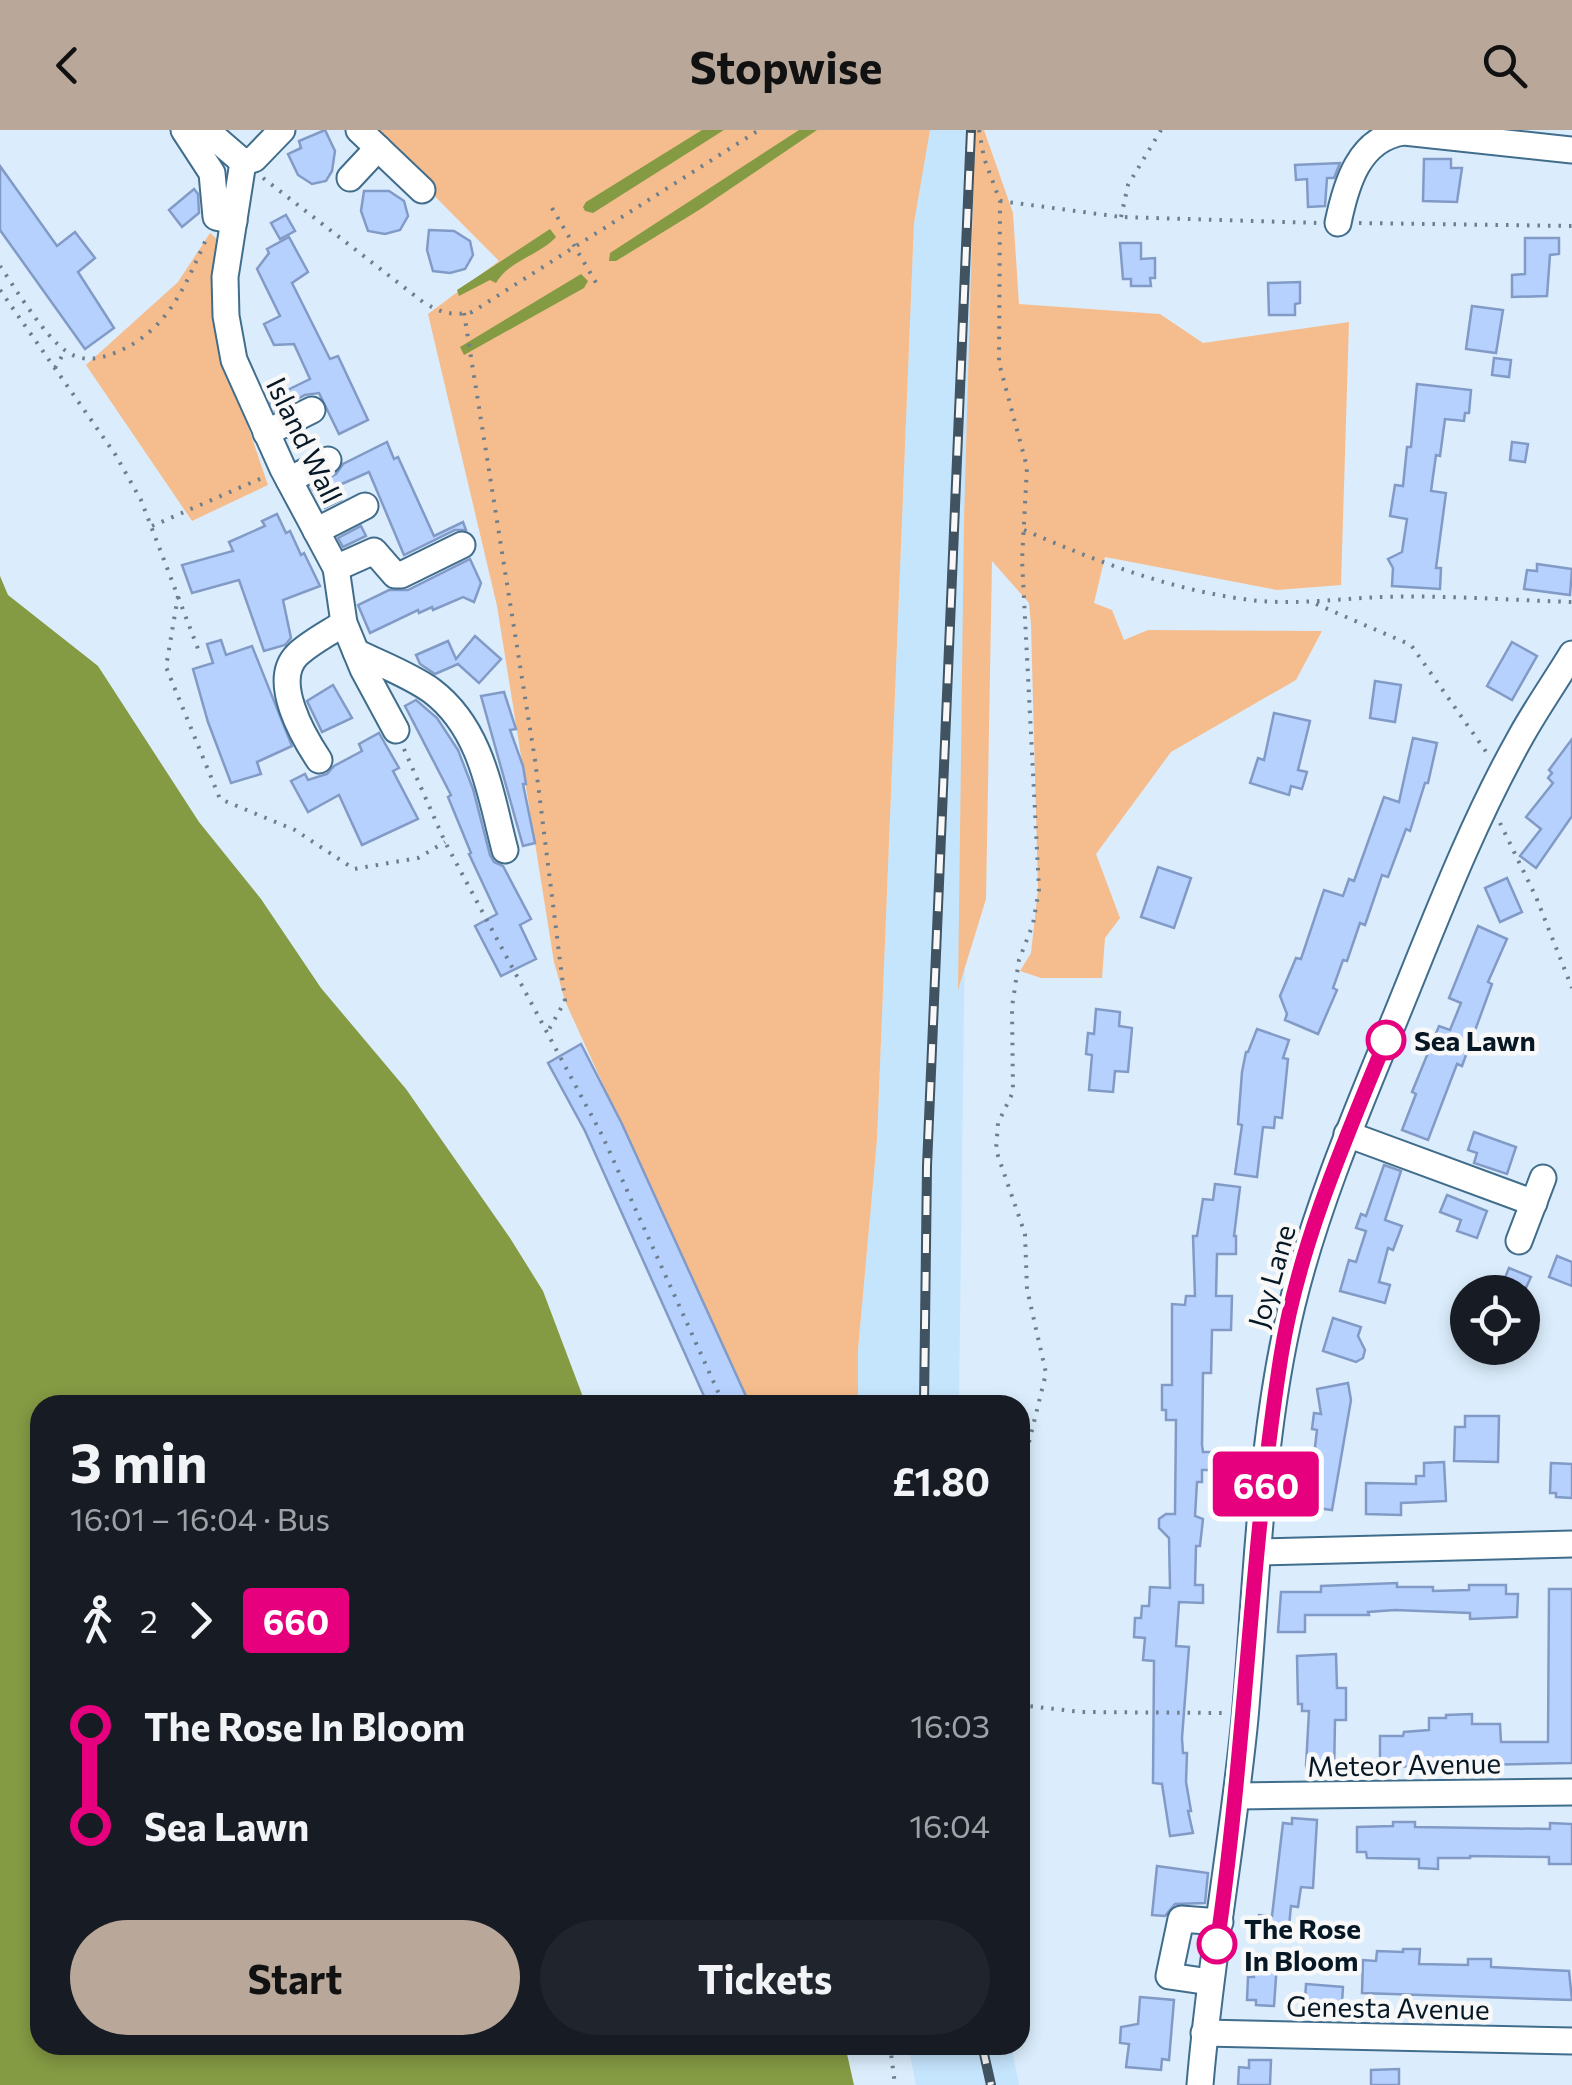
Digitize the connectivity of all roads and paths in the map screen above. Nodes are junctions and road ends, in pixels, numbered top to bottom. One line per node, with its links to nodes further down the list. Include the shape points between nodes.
1 (184, 130): 15 (street, via 212,173)
2 (206, 130): 9 (street)
3 (282, 130): 9 (street, via 254,159)
4 (760, 130): 18 (path)
5 (979, 130): 12 (path)
6 (1160, 130): 14 (path, via 1128,185)
7 (369, 139): 10 (street); 11 (street)
8 (1572, 150): 16 (street, via 1387,134 1354,166)
9 (242, 162): 15 (street, Island Wall); 22 (path, via 423,302)
10 (350, 178)
11 (422, 190)
12 (1000, 201): 14 (path); 31 (path, via 999,363 1027,466)
13 (552, 208): 18 (path)
14 (1121, 216): 16 (path)
15 (225, 219): 23 (path, via 153,331 106,357 86,360); 26 (street, Island Wall, via 228,335)
16 (1338, 223): 17 (path)
17 (1572, 226)
18 (574, 248): 20 (path); 22 (path)
19 (0, 266): 23 (path)
20 (598, 286)
21 (0, 290): 24 (path)
22 (464, 314): 49 (path, via 535,760 565,1001)
23 (65, 351): 24 (path)
24 (55, 368): 30 (path, via 115,454)
25 (312, 410): 26 (street)
26 (266, 433): 28 (street, Island Wall)
27 (328, 460): 28 (street)
28 (286, 475): 30 (path); 32 (street, Island Wall)
29 (365, 506): 32 (street)
30 (152, 526): 35 (path)
31 (1024, 530): 36 (path, via 1177,588); 55 (path, via 1039,888 1019,960 1013,1092 998,1123 996,1150 1025,1234 1027,1289 1046,1373)
32 (316, 531): 34 (street, Island Wall)
33 (462, 545): 34 (street, via 402,575 374,551)
34 (336, 568): 38 (street, Island Wall)
35 (178, 596): 40 (path); 46 (path, via 166,667 220,799 295,830 354,869 418,858)
36 (1311, 602): 37 (path); 44 (path, via 1410,646)
37 (1572, 602)
38 (344, 623): 39 (street, Island Wall); 43 (street, via 296,656 287,677 297,726)
39 (356, 652): 42 (street, Island Wall); 47 (street, via 429,688 456,713 478,750)
40 (200, 654)
41 (1572, 654): 44 (street, Joy Lane)
42 (396, 730): 46 (path)
43 (318, 760)
44 (1502, 774): 45 (street, Joy Lane)
45 (1489, 801): 48 (path); 50 (street, Joy Lane)
46 (445, 842): 49 (path)
47 (506, 850)
48 (1572, 988)
49 (548, 1031): 54 (path)
50 (1347, 1134): 52 (street); 57 (street, Joy Lane, via 1281,1354)
51 (1544, 1178): 52 (street)
52 (1534, 1203): 53 (street)
53 (1519, 1241)
54 (719, 1395)
55 (1030, 1438)
56 (1572, 1544): 57 (street)
57 (1258, 1552): 59 (street, Joy Lane)
58 (1030, 1706): 59 (path)
59 (1246, 1713): 61 (street, Joy Lane)
60 (1572, 1792): 61 (street, Meteor Avenue)
61 (1237, 1796): 62 (street, Joy Lane)
62 (1220, 1922): 63 (street, Joy Lane); 63 (street, via 1181,1918 1169,1976)
63 (1210, 1982): 64 (street, Joy Lane)
64 (1204, 2033): 65 (street, Genesta Avenue); 68 (street, Joy Lane)
65 (1572, 2041)
66 (891, 2055): 67 (path)
67 (895, 2085)
68 (1200, 2085)

